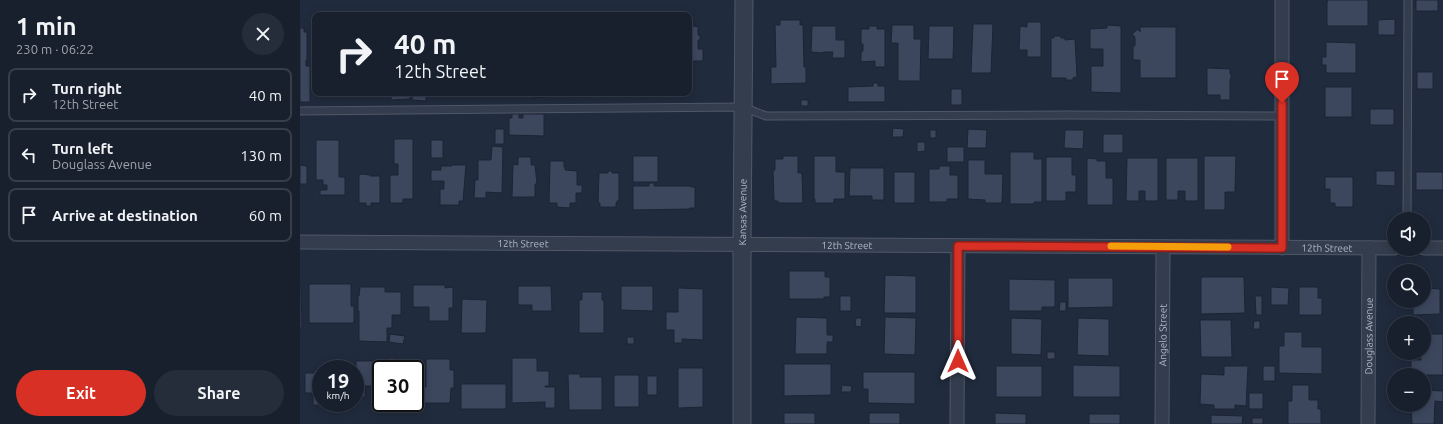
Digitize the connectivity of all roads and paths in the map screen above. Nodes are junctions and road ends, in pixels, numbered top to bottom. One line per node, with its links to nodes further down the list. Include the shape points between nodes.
1 (744, 0): 4 (street, Kansas Avenue)
2 (1282, 0): 6 (street)
3 (1408, 0): 7 (lane)
4 (743, 107): 5 (lane); 6 (lane, via 766,116); 9 (street, Kansas Avenue)
5 (300, 111)
6 (1282, 116): 12 (street)
7 (1407, 212)
8 (300, 242): 9 (street, 12th Street)
9 (742, 245): 10 (street, 12th Street); 17 (street, Kansas Avenue)
10 (958, 246): 11 (street, 12th Street); 18 (street)
11 (1163, 247): 12 (street, 12th Street); 19 (street, Angelo Street)
12 (1282, 248): 13 (street, 12th Street)
13 (1369, 248): 14 (street, 12th Street); 20 (street, Douglass Avenue)
14 (1387, 248)
15 (1431, 248): 16 (street)
16 (1443, 248)
17 (742, 424)
18 (957, 424)
19 (1162, 424)
20 (1368, 424)

